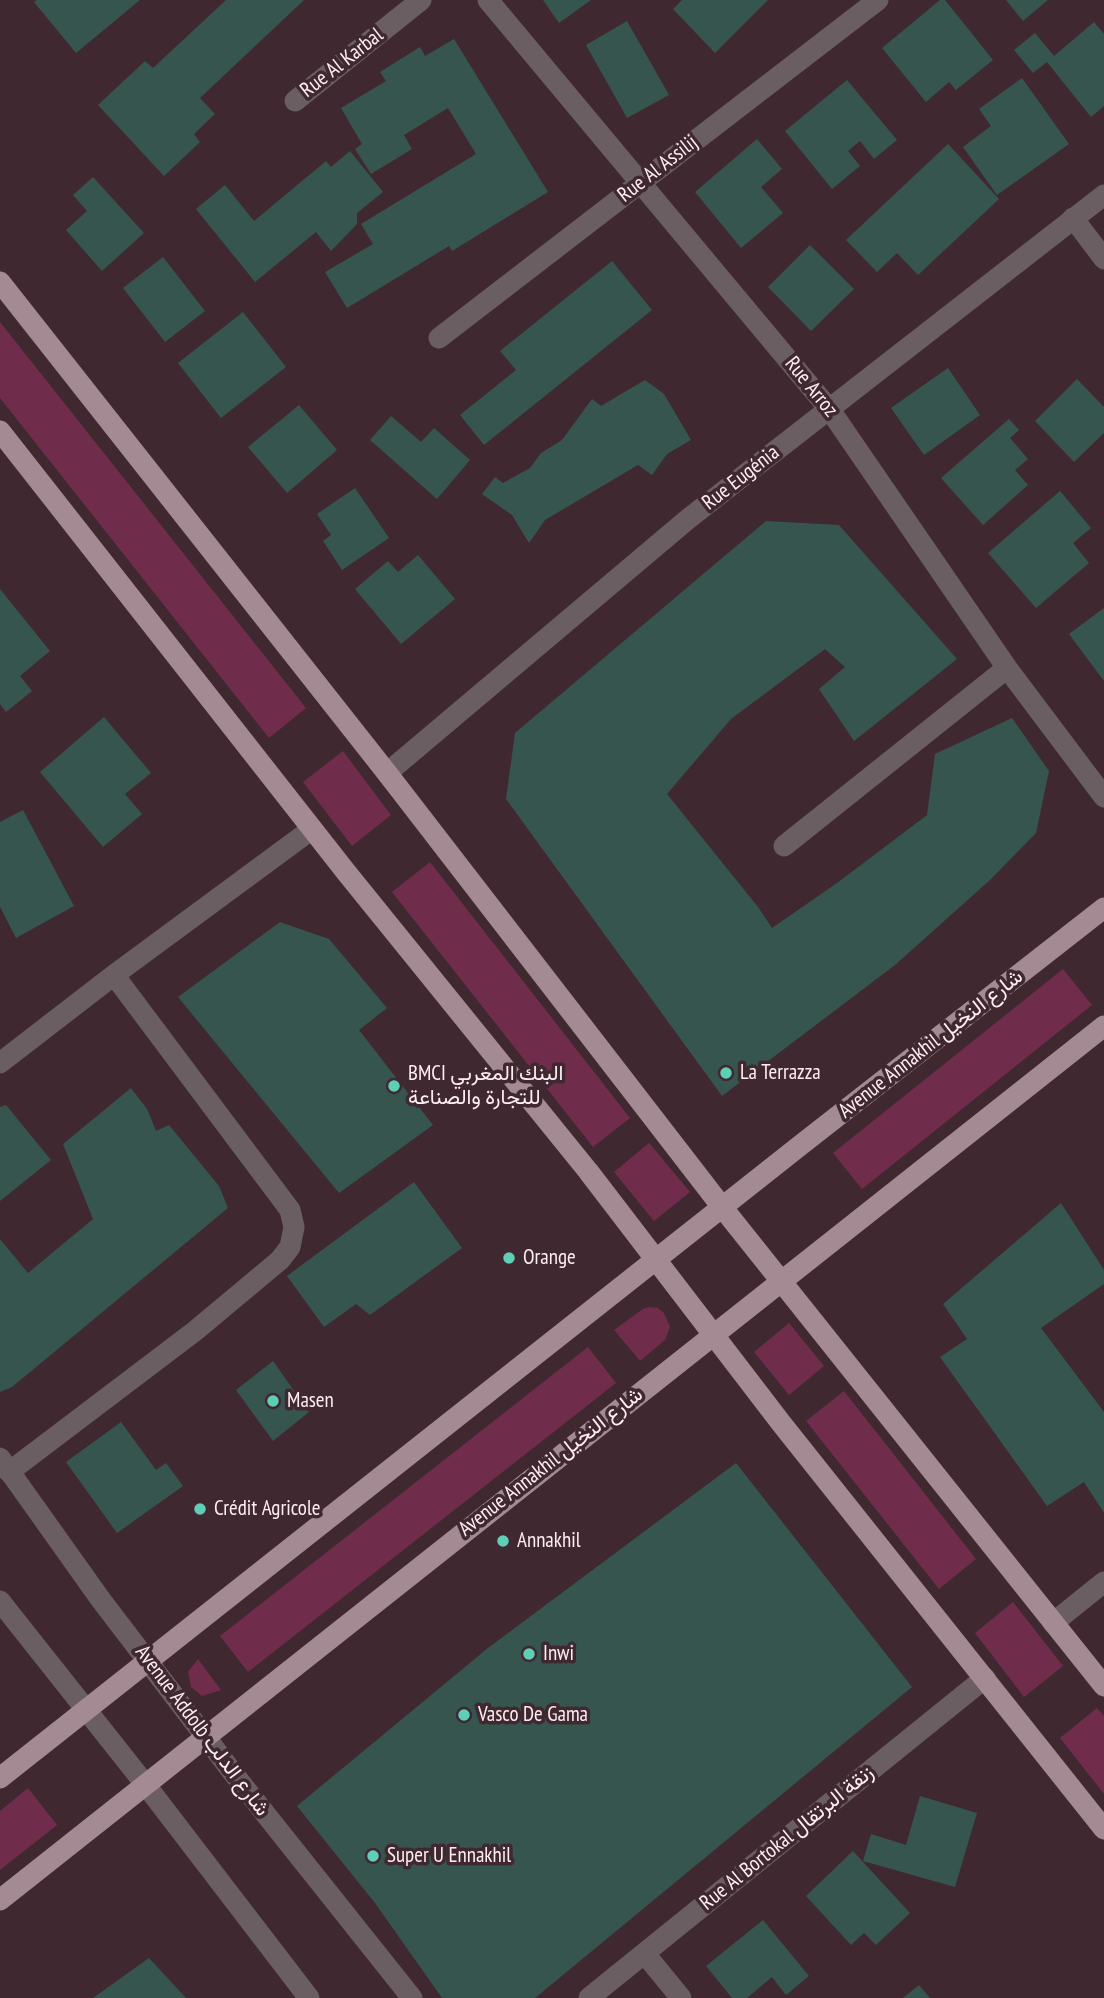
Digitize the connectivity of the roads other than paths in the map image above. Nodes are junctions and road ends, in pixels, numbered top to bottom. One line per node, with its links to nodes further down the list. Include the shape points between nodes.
1 (421, 0): 4 (street, Rue Al Karbal)
2 (488, 0): 5 (street, Rue Arroz)
3 (878, 0): 5 (street, Rue Al Assilij)
4 (295, 101)
5 (640, 182): 10 (street, Rue Al Assilij); 11 (street, Rue Arroz)
6 (1104, 195): 7 (street, Rue Eugénia)
7 (1073, 218): 8 (street); 11 (street, Rue Eugénia)
8 (1104, 259)
9 (0, 282): 14 (main road)
10 (439, 338)
11 (830, 410): 13 (street, Rue Arroz); 14 (street, Rue Eugénia, via 688,519)
12 (0, 431): 16 (main road)
13 (1007, 668): 15 (street, Rue Arroz); 17 (street)
14 (387, 773): 22 (main road)
15 (1104, 797)
16 (312, 829): 19 (street); 23 (main road)
17 (783, 846)
18 (1104, 908): 22 (main road, Avenue Annakhil شارع النخيل)
19 (114, 975): 21 (street); 26 (street, via 290,1210 294,1227 290,1247 280,1261 195,1331)
20 (1104, 1026): 24 (main road, Avenue Annakhil شارع النخيل)
21 (0, 1063)
22 (722, 1207): 23 (main road, Avenue Annakhil شارع النخيل); 24 (main road)
23 (657, 1260): 25 (main road); 30 (main road, Avenue Annakhil شارع النخيل)
24 (780, 1280): 25 (main road, Avenue Annakhil شارع النخيل); 29 (main road)
25 (713, 1334): 31 (main road); 34 (main road, Avenue Annakhil شارع النخيل)
26 (5, 1465): 30 (street, Avenue Addolb شارع الدلب)
27 (1104, 1582): 29 (street)
28 (0, 1601): 33 (street)
29 (1053, 1623): 32 (main road)
30 (148, 1661): 33 (main road, Avenue Annakhil شارع النخيل); 34 (street, Avenue Addolb شارع الدلب)
31 (985, 1678): 37 (main road); 39 (street, Rue Al Bortokal زنقة البرتقال)
32 (1104, 1686)
33 (86, 1710): 35 (main road, Avenue Annakhil شارع النخيل); 36 (street)
34 (205, 1737): 36 (main road, Avenue Annakhil شارع النخيل); 41 (street, Avenue Addolb شارع الدلب)
35 (0, 1778)
36 (145, 1784): 38 (main road, Avenue Annakhil شارع النخيل); 40 (street)
37 (1104, 1829)
38 (0, 1900)
39 (645, 1954): 42 (street, Rue Al Bortokal زنقة البرتقال); 43 (street)
40 (309, 1998)
41 (412, 1998)
42 (589, 1998)
43 (681, 1998)

